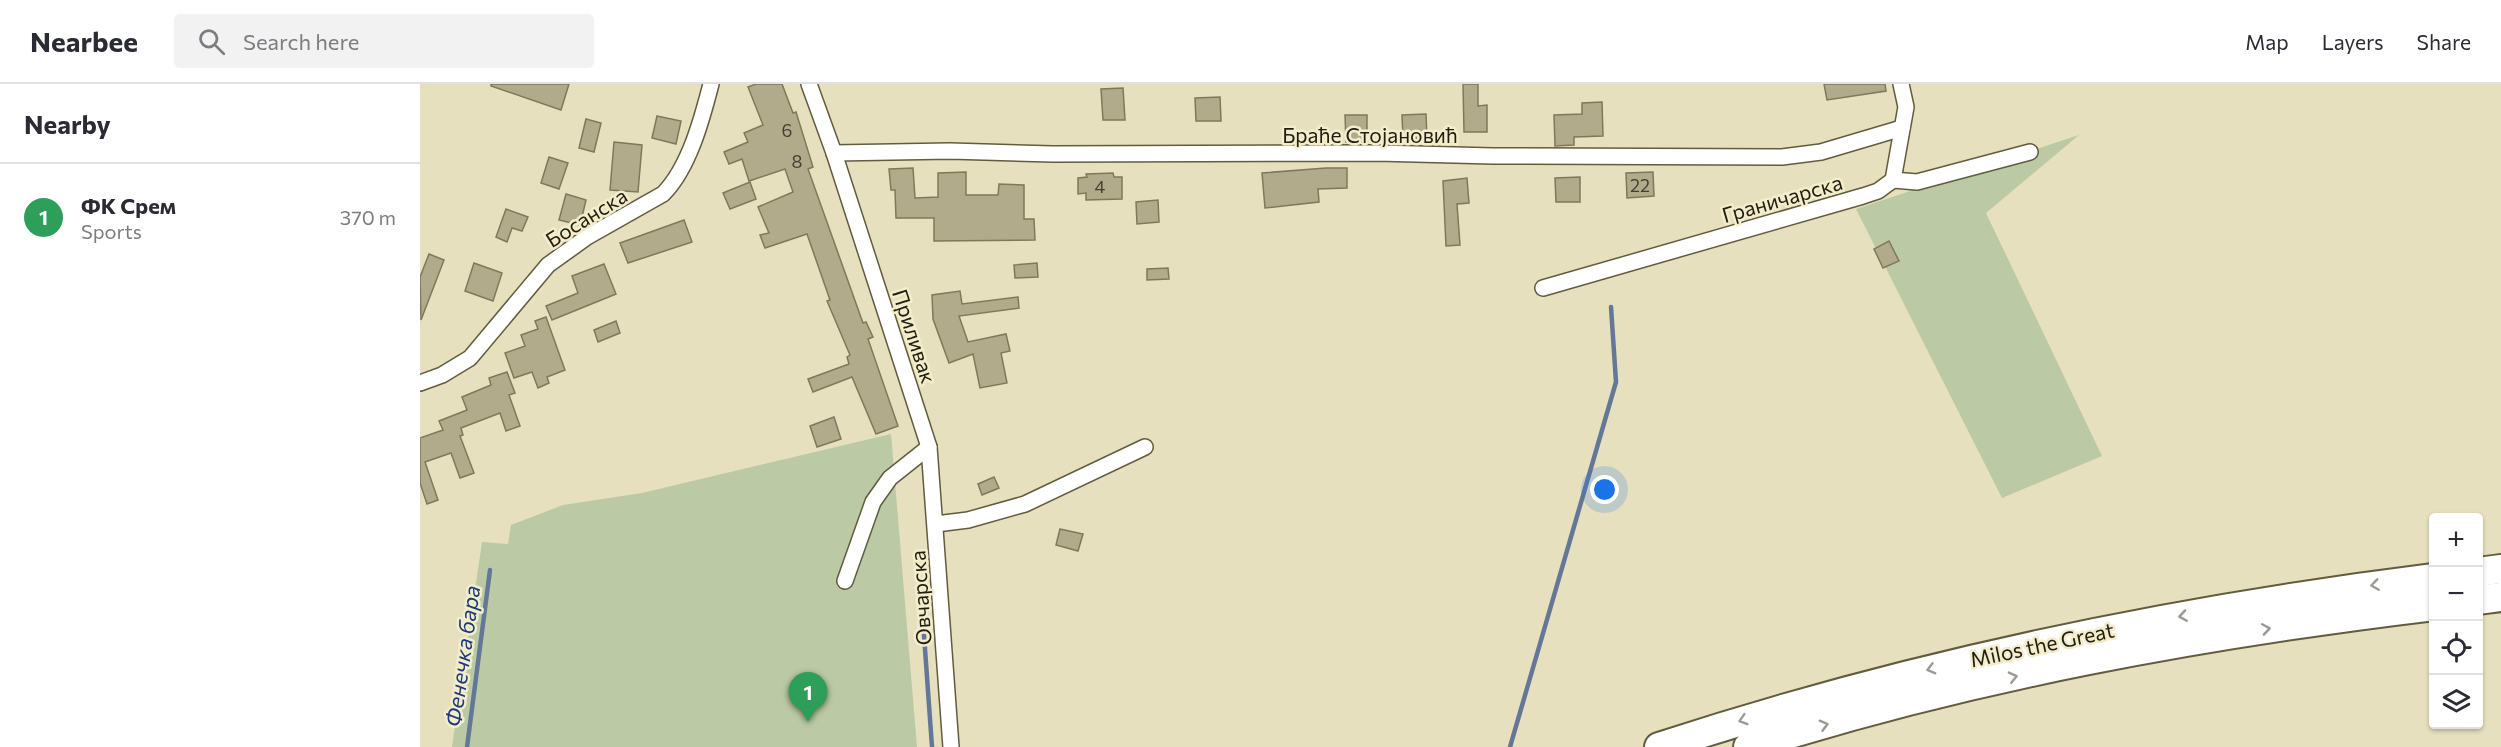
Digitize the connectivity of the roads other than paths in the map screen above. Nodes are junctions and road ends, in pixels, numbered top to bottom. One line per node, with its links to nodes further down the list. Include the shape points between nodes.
1 (711, 84): 9 (street, Босанска, via 684,164 673,184 548,265 470,358)
2 (809, 84): 6 (street, Приливак)
3 (1901, 84): 4 (street, via 1906,107)
4 (1902, 128): 6 (street, Браће Стојановић, via 1821,152 1782,157); 7 (street)
5 (2030, 152): 7 (street, via 1917,182)
6 (834, 153): 10 (street, Приливак)
7 (1893, 180): 8 (street, Граничарска, via 1863,196)
8 (1543, 288)
9 (420, 383)
10 (929, 447): 12 (street, Овчарска); 16 (street, via 890,478 873,502)
11 (1145, 447): 12 (street, via 1025,504 968,520)
12 (936, 524): 20 (street, Овчарска)
13 (2501, 569): 14 (highway)
14 (2483, 571)
15 (2429, 579): 21 (highway, Milos the Great, one-way to 21, via 2291,597 2051,640 1844,691)
16 (845, 580)
17 (2501, 597): 18 (highway)
18 (2483, 599)
19 (2429, 607): 22 (highway, Milos the Great, one-way to 19, via 1954,690 2056,667 2279,627)
20 (951, 747)
21 (1659, 747)
22 (1748, 747)

